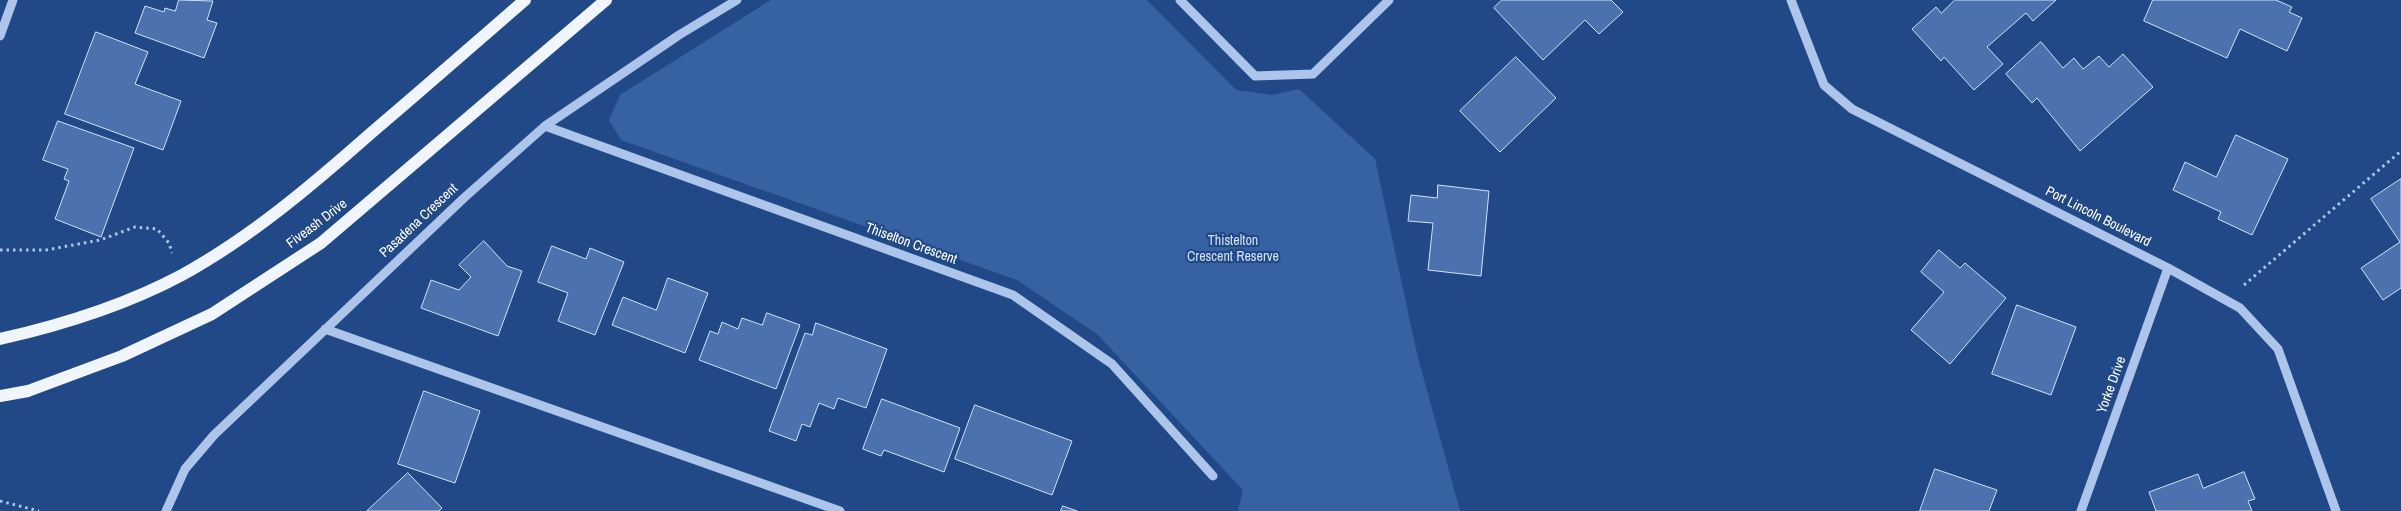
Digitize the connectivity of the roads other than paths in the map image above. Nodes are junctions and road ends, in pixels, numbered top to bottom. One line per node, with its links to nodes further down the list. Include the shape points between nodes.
1 (13, 0): 8 (street)
2 (525, 0): 12 (main road, via 294,200 224,250 181,275 126,299 46,329)
3 (606, 0): 13 (main road, Fiveash Drive, via 321,243 212,314 122,356 28,391)
4 (737, 0): 9 (street, Pasadena Crescent, via 679,35)
5 (1180, 0): 6 (street, via 1255,76 1313,74)
6 (1389, 0)
7 (1791, 0): 10 (street, Port Lincoln Boulevard, via 1824,85 1852,109)
8 (0, 36)
9 (545, 126): 11 (street, Pasadena Crescent); 14 (street, Thiselton Crescent, via 1013,295 1112,364)
10 (2168, 268): 17 (street, Yorke Drive); 18 (street, Port Lincoln Boulevard, via 2240,308 2278,349)
11 (325, 329): 15 (street, Pasadena Crescent, via 214,434 185,469); 16 (street)
12 (0, 339)
13 (0, 396)
14 (1213, 476)
15 (166, 511)
16 (840, 511)
17 (2082, 511)
18 (2336, 511)

